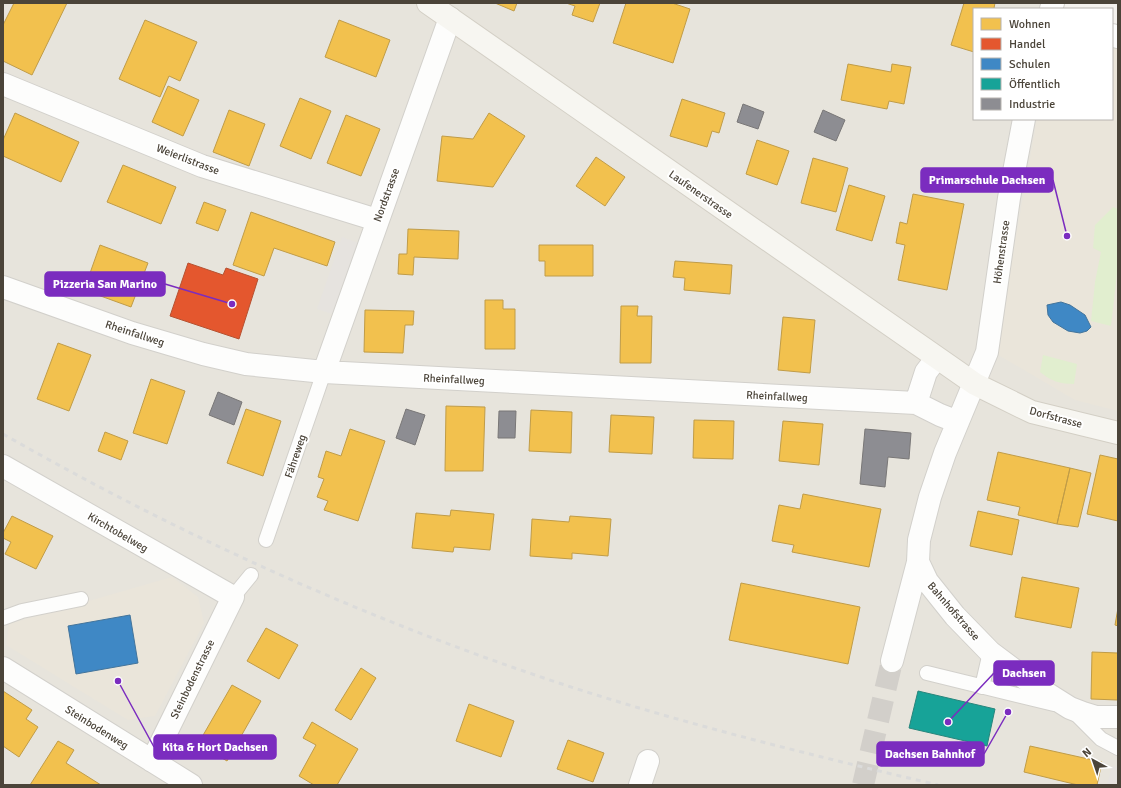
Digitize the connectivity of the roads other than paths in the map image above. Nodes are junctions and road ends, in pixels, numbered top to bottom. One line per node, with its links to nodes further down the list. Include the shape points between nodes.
1 (428, 3): 2 (street, Laufenerstrasse)
2 (450, 18): 5 (street, Nordstrasse); 7 (street, Laufenerstrasse)
3 (3, 84): 5 (street, Weierlistrasse, via 202,166)
4 (1024, 120): 9 (street, Höhenstrasse, via 1008,198 987,352)
5 (377, 220): 8 (street, Nordstrasse)
6 (3, 287): 8 (street, Rheinfallweg, via 132,333 203,354 246,364)
7 (936, 359): 9 (street, Laufenerstrasse); 10 (street, via 926,372)
8 (324, 372): 10 (street, Rheinfallweg); 14 (lane, Fähreweg)
9 (975, 384): 11 (street, Bahnhofstrasse); 12 (street, Dorfstrasse, via 1032,412)
10 (916, 403): 11 (street, Rheinfallweg)
11 (958, 422): 15 (street, Bahnhofstrasse, via 930,497 919,540)
12 (1118, 433)
13 (3, 466): 17 (street, Kirchtobelweg)
14 (266, 540)
15 (918, 562): 20 (street, Bahnhofstrasse, via 938,597); 21 (street)
16 (251, 575): 17 (lane)
17 (233, 597): 28 (street, Steinbodenstrasse)
18 (81, 599): 19 (lane, via 22,611)
19 (3, 618)
20 (990, 652): 24 (lane); 25 (street, Bahnhofstrasse, via 1035,686)
21 (892, 661)
22 (3, 668): 28 (street, Steinbodenweg)
23 (927, 673): 24 (lane)
24 (982, 687): 25 (lane)
25 (1070, 708): 26 (street, Bahnhofstrasse, via 1096,717); 27 (lane, via 1100,739)
26 (1118, 717)
27 (1118, 748)
28 (152, 761): 30 (street, Steinbodenweg)
29 (648, 761): 31 (street)
30 (191, 785)
31 (640, 785)

